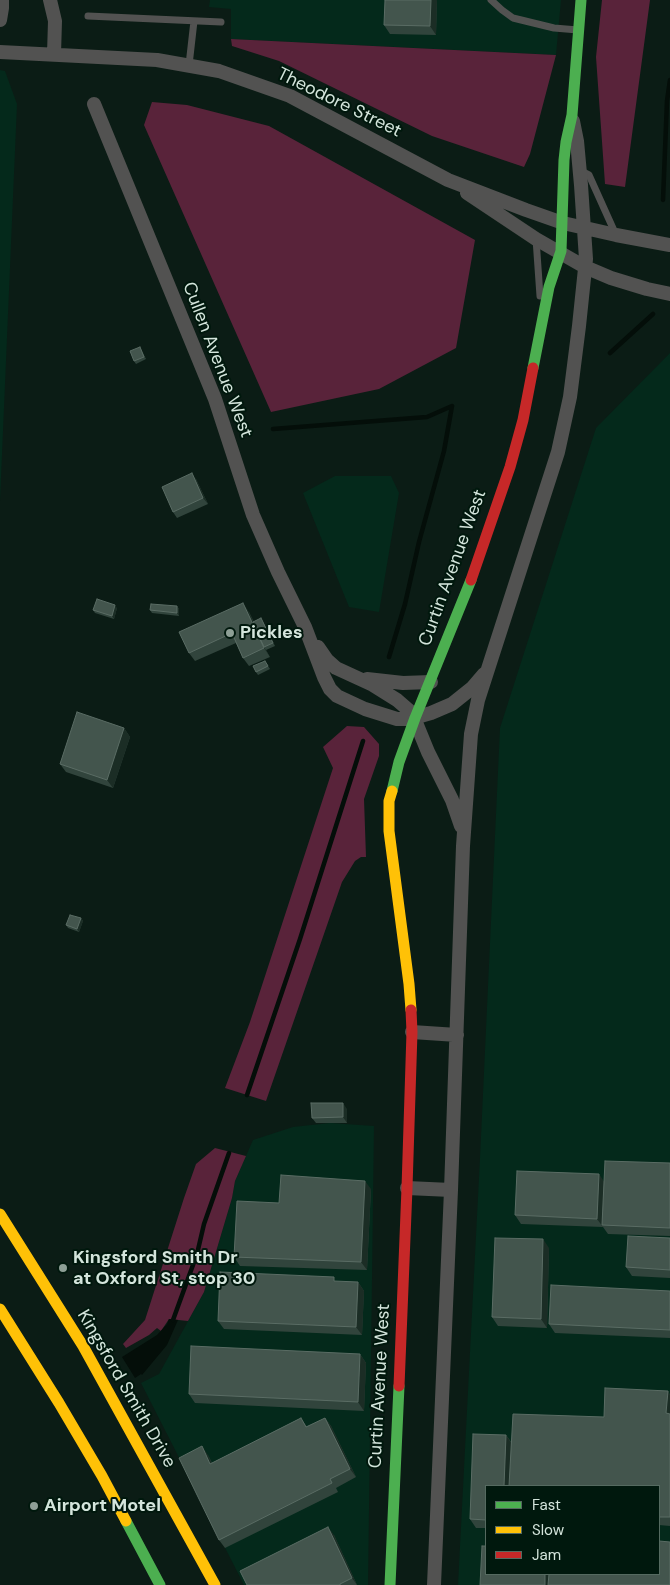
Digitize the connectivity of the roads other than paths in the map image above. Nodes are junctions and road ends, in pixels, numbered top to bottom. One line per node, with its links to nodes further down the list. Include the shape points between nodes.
1 (2, 0): 6 (street)
2 (50, 0): 11 (street, via 55,21)
3 (490, 0): 9 (lane, via 513,18)
4 (581, 0): 9 (main road, Curtin Avenue West)
5 (88, 16): 7 (lane)
6 (0, 20)
7 (194, 21): 8 (lane); 12 (lane)
8 (221, 22)
9 (578, 30): 14 (main road, Curtin Avenue West)
10 (0, 52): 11 (street, Theodore Street)
11 (54, 54): 12 (street, Theodore Street)
12 (189, 65): 16 (street, Theodore Street, via 219,71 290,96)
13 (94, 104): 26 (street, Cullen Avenue West, via 215,399 257,523)
14 (572, 115): 15 (street, Curtin Avenue West); 17 (main road, Curtin Avenue West, via 564,160)
15 (579, 169): 18 (street, Curtin Avenue West); 19 (lane, via 589,175)
16 (448, 180): 17 (street, Theodore Street); 20 (street, Theodore Street)
17 (563, 223): 18 (street, Theodore Street); 22 (main road, Curtin Avenue West)
18 (585, 228): 19 (street, Theodore Street); 23 (street, Curtin Avenue West)
19 (616, 235): 21 (street, Theodore Street)
20 (536, 239): 22 (street, Theodore Street); 25 (lane, via 539,295)
21 (670, 244)
22 (561, 253): 23 (street, Theodore Street); 25 (main road, Curtin Avenue West, via 549,286)
23 (585, 267): 24 (street, Theodore Street, via 616,280); 27 (street, Curtin Avenue West, via 570,397 558,452)
24 (670, 294)
25 (546, 307): 29 (main road, Curtin Avenue West, via 510,467 466,595)
26 (306, 627): 28 (street, Cullen Avenue West, via 330,664); 30 (street, Cullen Avenue West, via 333,693 370,711 397,719)
27 (490, 664): 30 (street, Cullen Avenue West, via 478,682 457,701); 31 (street, Curtin Avenue West, via 472,726)
28 (352, 675): 29 (street, via 378,681); 30 (street, Cullen Avenue West, via 397,700)
29 (431, 682): 30 (main road, Curtin Avenue West)
30 (415, 718): 31 (street, Cullen Avenue West, via 456,809); 32 (main road, Curtin Avenue West, via 388,806)
31 (463, 846): 33 (street, Curtin Avenue West)
32 (412, 1032): 33 (street); 34 (main road, Curtin Avenue West)
33 (457, 1035): 35 (street, Curtin Avenue West)
34 (407, 1188): 35 (street); 40 (main road, Curtin Avenue West)
35 (451, 1190): 41 (street, Curtin Avenue West)
36 (0, 1214): 39 (main road, Kingsford Smith Drive, via 83,1346)
37 (0, 1309): 38 (main road, via 60,1403)
38 (160, 1585)
39 (215, 1585)
40 (390, 1585)
41 (434, 1585)

